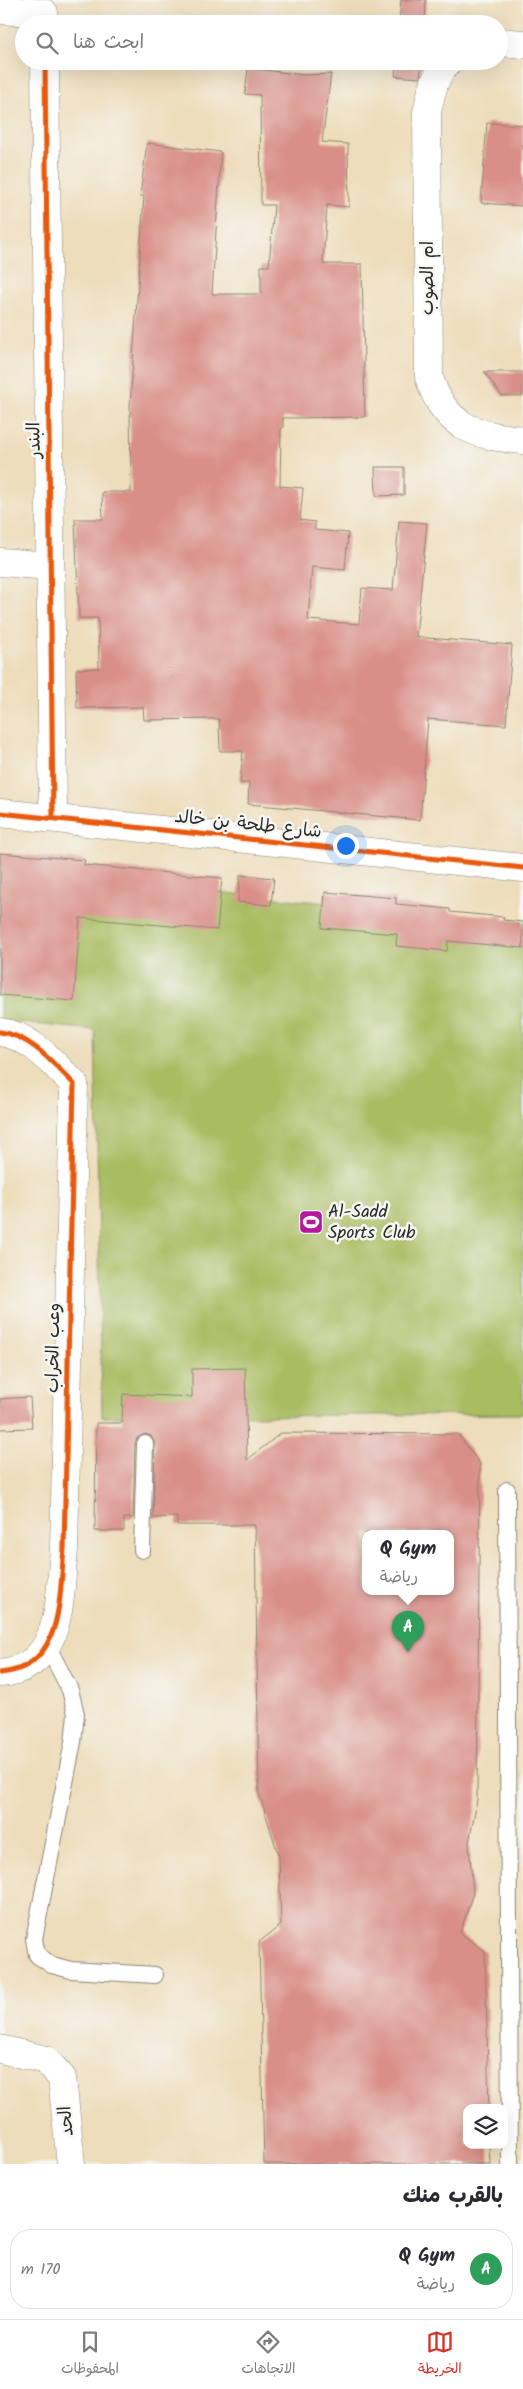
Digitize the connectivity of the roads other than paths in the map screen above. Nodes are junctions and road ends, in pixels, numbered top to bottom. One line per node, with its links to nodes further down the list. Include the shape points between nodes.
1 (0, 10): 2 (street)
2 (44, 12)
3 (508, 43): 4 (street)
4 (523, 44)
5 (45, 70): 9 (street, البندر)
6 (441, 70): 7 (street, ام الصوب, via 427,112 429,377 435,396 448,414 468,430 492,437)
7 (523, 440)
8 (0, 562): 9 (street)
9 (50, 566): 11 (street, البندر)
10 (0, 813): 11 (street, شارع طلحة بن خالد)
11 (53, 818): 12 (street, شارع طلحة بن خالد)
12 (523, 868)
13 (0, 1032): 17 (street, وعب الخراب, via 42,1051 74,1084 64,1549 57,1623)
14 (145, 1444): 16 (lane)
15 (507, 1490): 22 (lane)
16 (142, 1550)
17 (48, 1645): 18 (street, وعب الخراب, via 34,1662 15,1672); 19 (lane, via 70,1690 76,1714 34,1939 37,1955 52,1965 71,1970)
18 (0, 1673)
19 (155, 1975)
20 (0, 2049): 21 (street, الحد, via 46,2060 62,2078)
21 (71, 2164)
22 (510, 2164)

